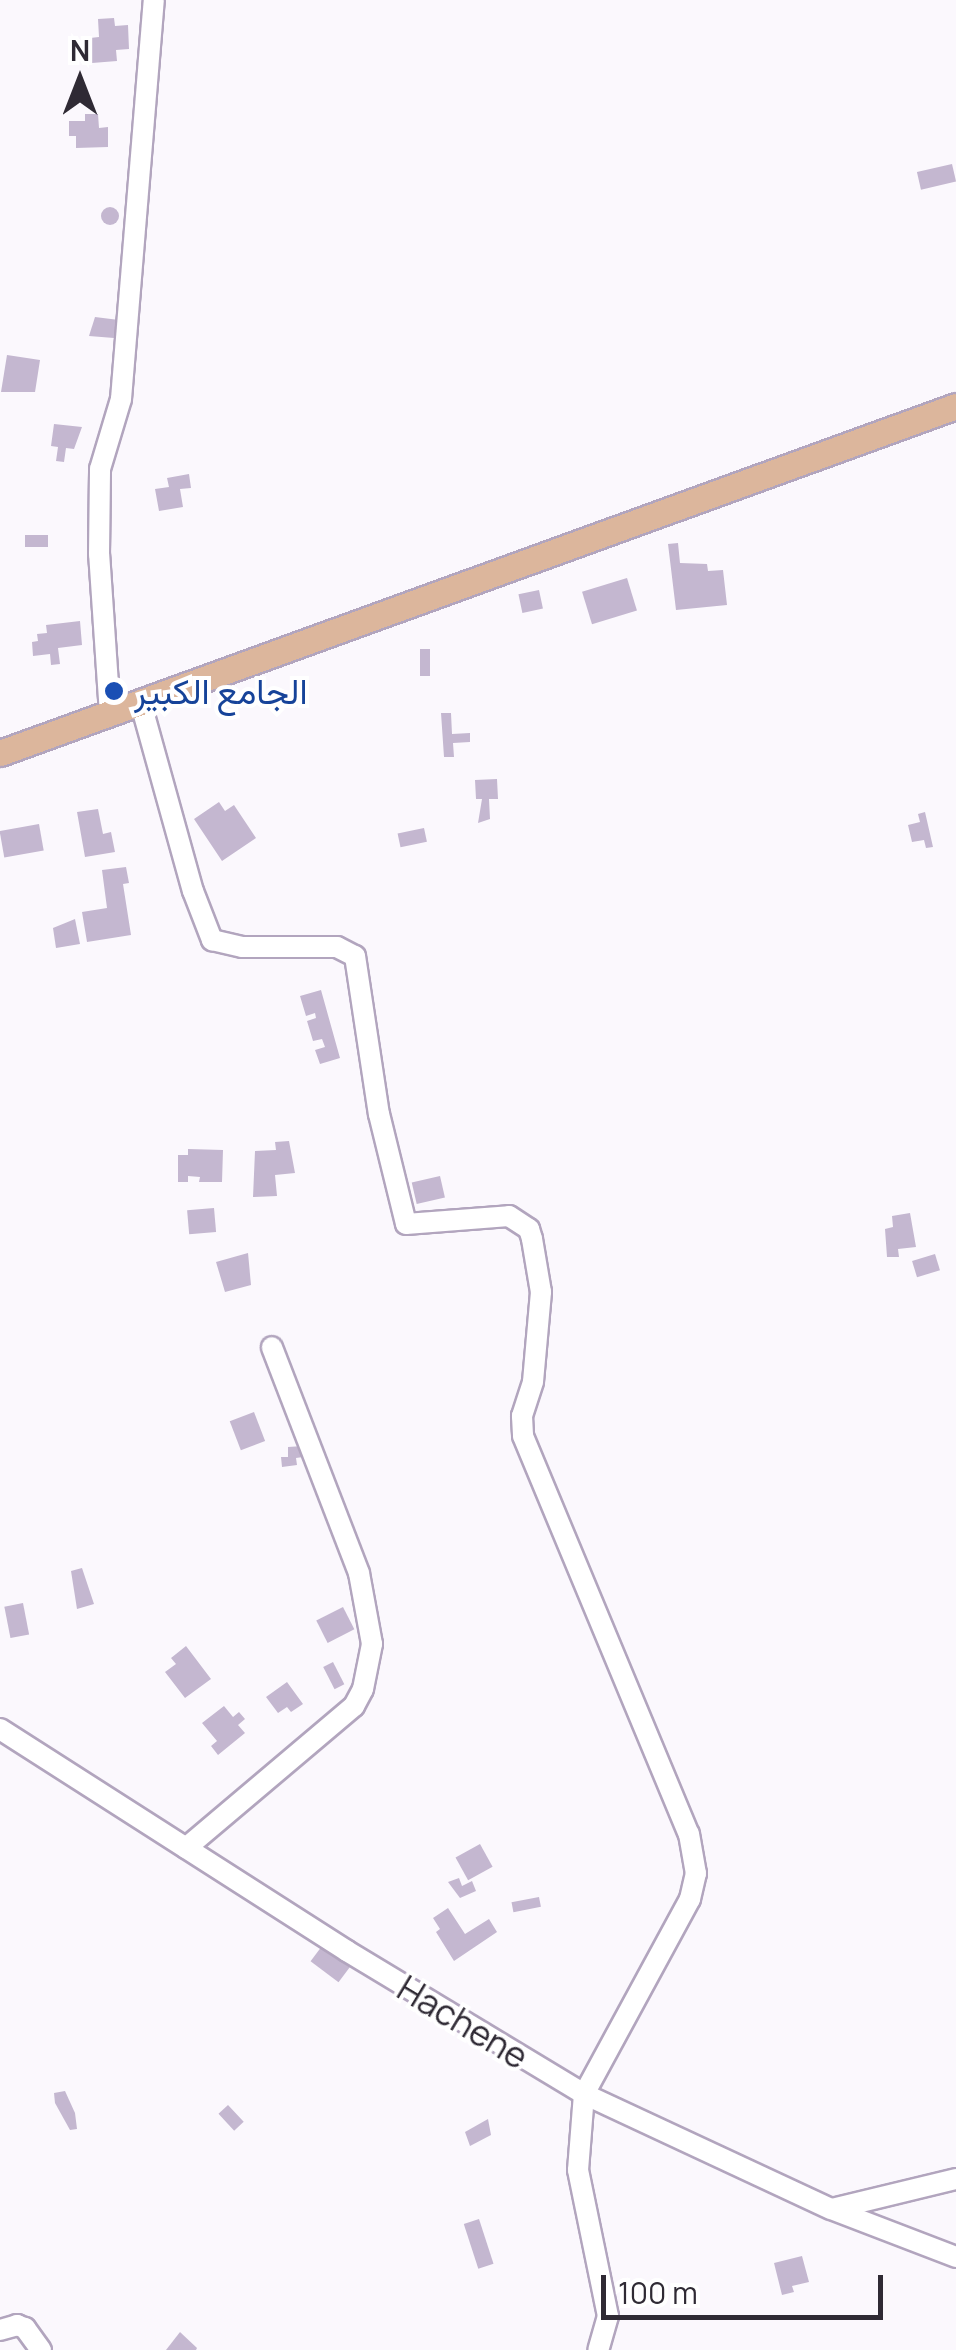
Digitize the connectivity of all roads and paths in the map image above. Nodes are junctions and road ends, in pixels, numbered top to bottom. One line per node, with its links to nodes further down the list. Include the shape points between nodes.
1 (154, 0): 4 (street, via 121,399 100,470)
2 (956, 406): 3 (main road)
3 (141, 704): 4 (main road); 9 (street, via 212,940 242,947 336,946 355,956 379,1114 406,1224 510,1216 529,1229 541,1292 524,1436 689,1834 696,1872 690,1900)
4 (110, 714): 5 (main road)
5 (0, 753)
6 (272, 1347): 8 (street, via 359,1573 372,1644 354,1706)
7 (0, 1729): 8 (street, Hachene)
8 (186, 1848): 9 (street, Hachene)
9 (584, 2094): 11 (street, Hachene); 15 (street, via 578,2170 608,2316)
10 (956, 2179): 11 (street)
11 (831, 2209): 12 (street, Hachene)
12 (956, 2258)
13 (0, 2330): 14 (street, via 25,2328)
14 (41, 2350)
15 (598, 2350)

